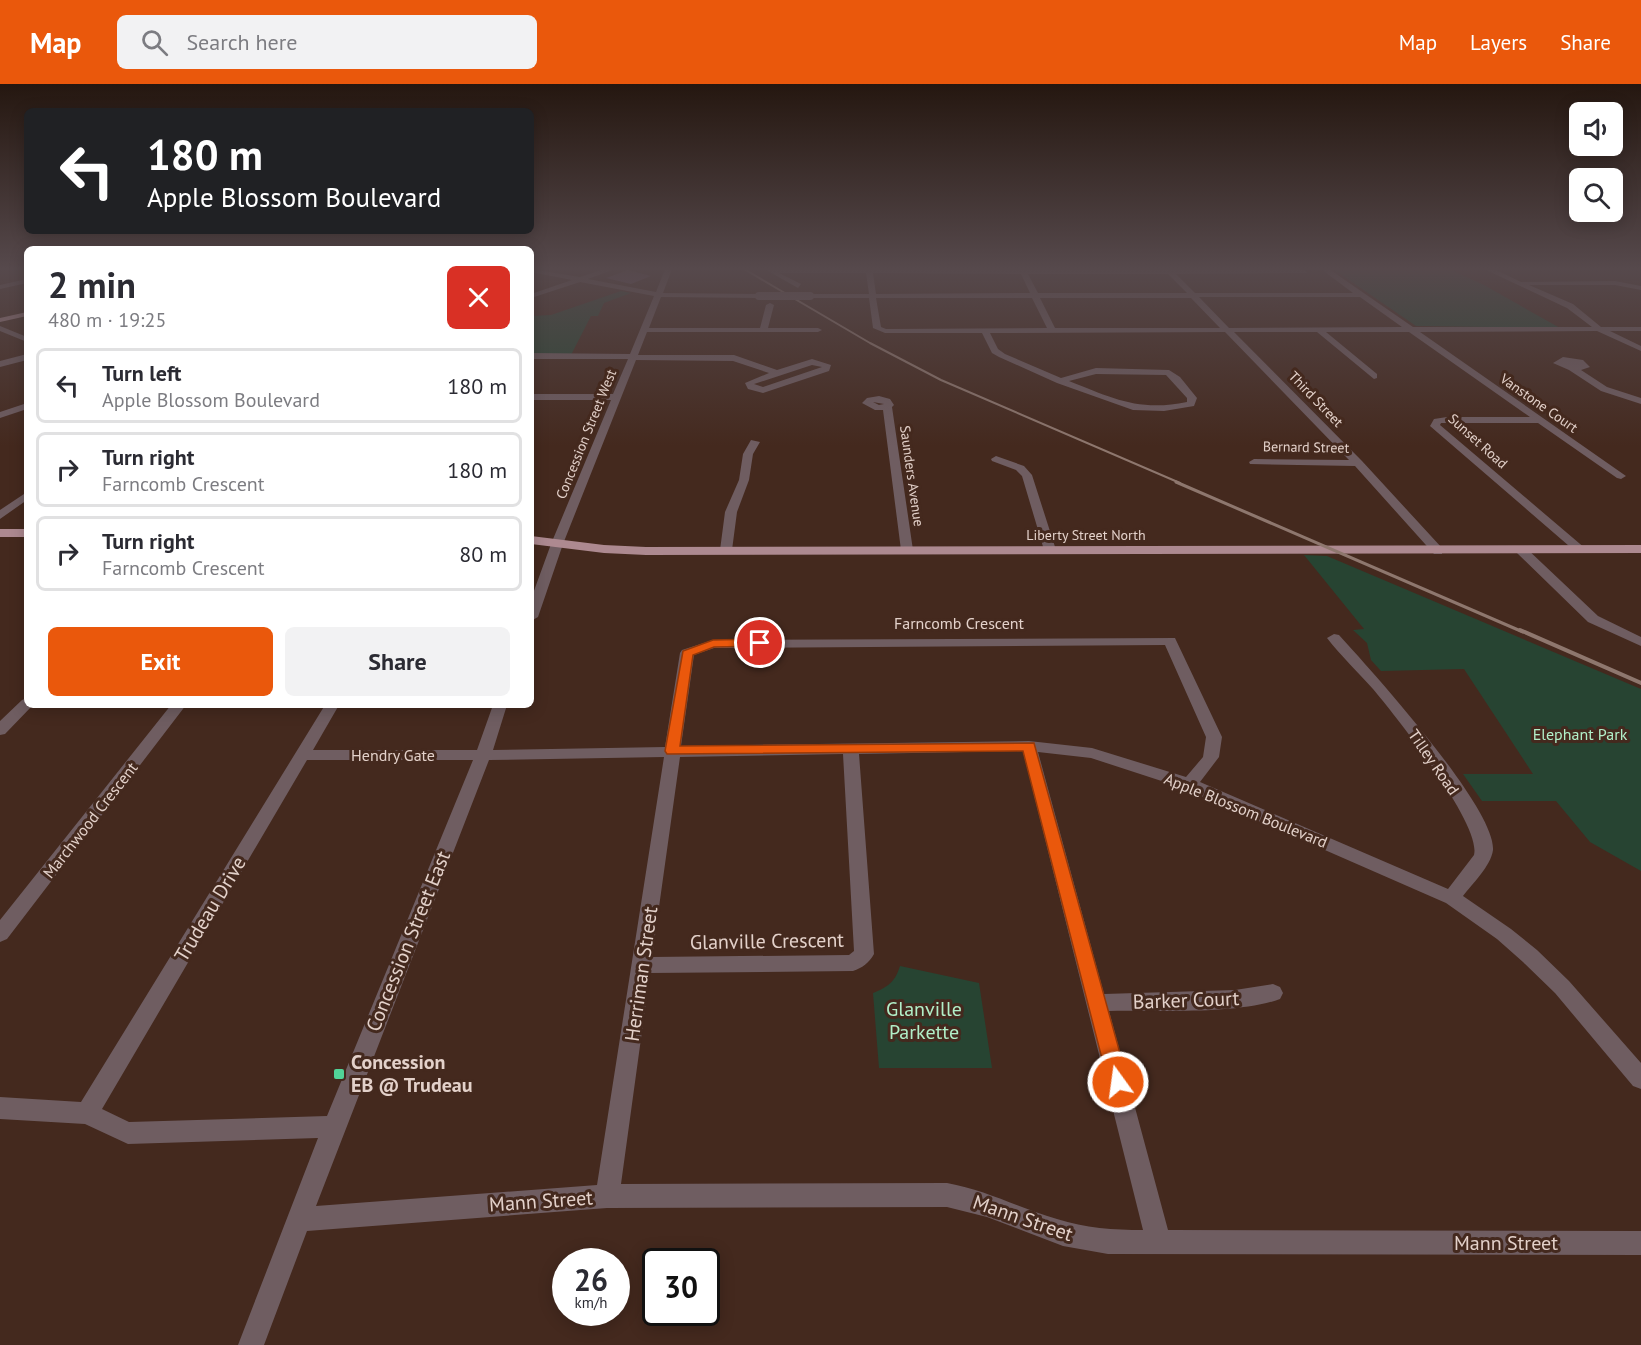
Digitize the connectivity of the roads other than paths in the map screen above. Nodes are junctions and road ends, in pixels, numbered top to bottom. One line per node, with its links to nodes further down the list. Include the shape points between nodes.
1 (0, 328): 17 (street)
2 (764, 328): 12 (street)
3 (877, 328): 13 (street)
4 (1225, 328): 14 (street, Third Street)
5 (1409, 328): 16 (street, Vanstone Court)
6 (1598, 328): 11 (street)
7 (1641, 329): 11 (street)
8 (644, 330): 12 (street); 20 (street, Concession Street West)
9 (818, 330): 12 (street)
10 (1052, 330): 13 (street); 14 (street)
11 (1600, 330): 16 (street); 18 (street)
12 (763, 331)
13 (985, 331): 26 (street, via 996,353)
14 (1228, 331): 15 (street); 39 (street, Third Street)
15 (1320, 331): 16 (street); 25 (street)
16 (1413, 331): 35 (street, Vanstone Court)
17 (24, 339)
18 (1641, 348)
19 (534, 356): 20 (street)
20 (634, 357): 24 (street, via 734,358); 30 (street, Concession Street West)
21 (24, 358): 22 (street)
22 (0, 364)
23 (1572, 368): 28 (street, via 1604,389)
24 (777, 373): 24 (street, via 749,383 763,390 826,369 827,365 812,362)
25 (1374, 376)
26 (1060, 381): 26 (street, via 1136,408 1179,407 1191,404 1192,398 1177,379 1154,371 1096,371)
27 (1641, 395): 28 (street)
28 (1626, 396): 31 (street)
29 (534, 397): 30 (street)
30 (618, 397): 46 (street, Concession Street West)
31 (1641, 400)
32 (887, 406): 50 (street, Saunders Avenue)
33 (24, 407): 34 (street)
34 (0, 415)
35 (1539, 420): 40 (street, Vanstone Court); 47 (street, Sunset Road, via 1447,420 1437,421 1435,426)
36 (755, 442): 49 (street, via 731,512)
37 (996, 459): 51 (street, via 1027,475)
38 (1254, 462): 39 (street, Bernard Street)
39 (1358, 463): 53 (street, Third Street)
40 (1621, 476)
41 (24, 497): 42 (street)
42 (0, 516)
43 (0, 533): 44 (main road)
44 (24, 533)
45 (534, 540): 46 (main road, Liberty Street North)
46 (557, 543): 49 (main road, Liberty Street North, via 646,551); 54 (street)
47 (1580, 549): 48 (main road, Liberty Street North); 52 (main road, Liberty Street North)
48 (1641, 549)
49 (726, 550): 50 (main road, Liberty Street North)
50 (906, 550): 51 (main road, Liberty Street North)
51 (1050, 550): 53 (main road, Liberty Street North)
52 (1521, 550): 53 (main road, Liberty Street North); 56 (street, via 1593,619)
53 (1438, 551)
54 (534, 608)
55 (1334, 638): 68 (street, Tilley Road, via 1386,694 1483,837 1480,859)
56 (1641, 642)
57 (24, 706): 61 (street)
58 (177, 708): 69 (street, Marchwood Crescent)
59 (330, 708): 65 (street, Trudeau Drive)
60 (500, 708): 66 (street, Concession Street East)
61 (0, 730)
62 (1029, 746): 63 (street, Apple Blossom Boulevard); 67 (street, Apple Blossom Boulevard, via 1092,753); 72 (street)
63 (851, 749): 64 (street, Apple Blossom Boulevard); 70 (street, Glanville Crescent, via 864,954 853,963)
64 (672, 751): 66 (street, Apple Blossom Boulevard); 67 (street, Farncomb Crescent, via 687,653 713,644 1170,641 1216,748); 70 (street, Herriman Street)
65 (303, 755): 66 (street, Hendry Gate); 75 (street, Trudeau Drive)
66 (483, 755): 76 (street, Concession Street East)
67 (1189, 784): 68 (street, Apple Blossom Boulevard)
68 (1452, 898): 73 (street, Apple Blossom Boulevard, via 1530,956)
69 (0, 934)
70 (643, 965): 77 (street, Herriman Street)
71 (1273, 993): 72 (street, Barker Court, via 1235,999)
72 (1097, 1003): 79 (street)
73 (1641, 1079)
74 (0, 1107): 75 (street)
75 (87, 1113): 76 (street, via 128,1133)
76 (334, 1127): 78 (street, Concession Street East)
77 (607, 1196): 78 (street, Mann Street); 79 (street, Mann Street, via 947,1195 976,1200 1080,1238)
78 (298, 1219): 81 (street, Concession Street East)
79 (1159, 1243): 80 (street, Mann Street)
80 (1641, 1244)
81 (251, 1345)

